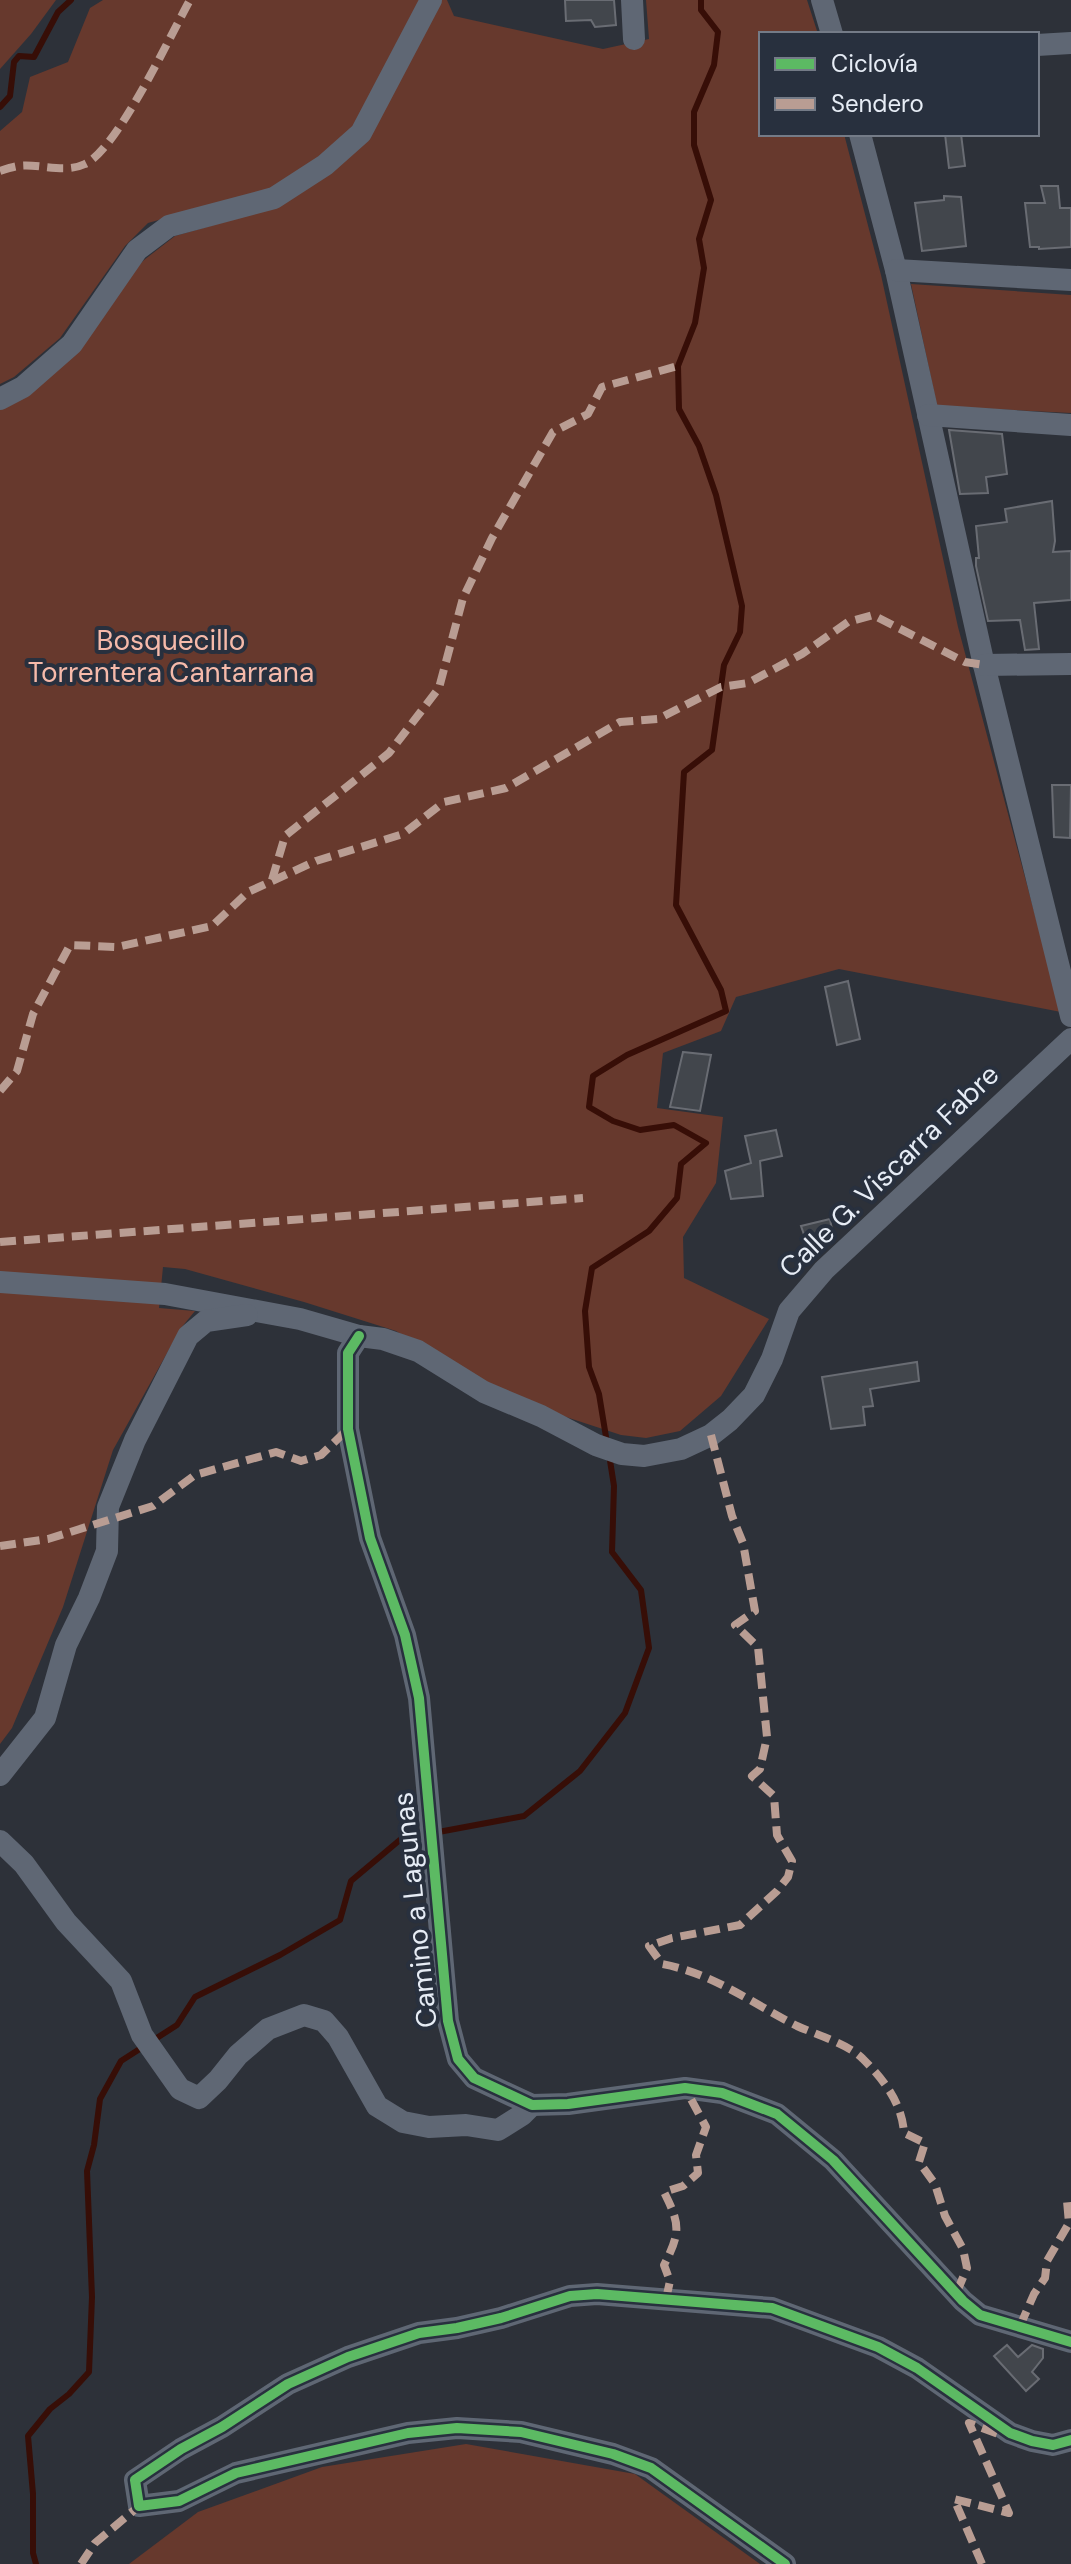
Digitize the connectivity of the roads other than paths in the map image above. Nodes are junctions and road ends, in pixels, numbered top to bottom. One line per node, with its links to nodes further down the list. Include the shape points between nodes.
1 (431, 0): 11 (street, via 361,133 325,165 274,198 169,226 137,250 72,344 23,387)
2 (632, 0): 5 (street)
3 (822, 0): 4 (street)
4 (831, 32)
5 (634, 39)
6 (1071, 43): 7 (street)
7 (1039, 45)
8 (861, 136): 9 (street)
9 (896, 270): 10 (street); 12 (street)
10 (1071, 280)
11 (0, 399)
12 (928, 415): 13 (street); 15 (street)
13 (1071, 425)
14 (1071, 664): 15 (street)
15 (984, 665): 16 (street)
16 (1071, 1016)
17 (1071, 1039): 20 (street, Calle G. Viscarra Fabre, via 824,1270 789,1311 754,1395 711,1435 681,1449 644,1456 596,1445 484,1392 418,1351)
18 (0, 1282): 19 (street, via 165,1294)
19 (300, 1319): 20 (street, Calle G. Viscarra Fabre); 21 (street, via 242,1315 206,1321 188,1336 108,1507 107,1551 66,1645 45,1718)
20 (359, 1336): 23 (street, Camino a Lagunas, via 348,1353 348,1429 370,1538 405,1635 419,1698 448,2021 458,2059 474,2078)
21 (0, 1775)
22 (0, 1841): 23 (street, via 121,1981 142,2035 180,2089 199,2098 268,2029 304,2015 324,2021 377,2106 403,2122 498,2130)
23 (532, 2105): 24 (street, Camino a Lagunas, via 685,2088 722,2093 777,2114 833,2160 980,2315)
24 (1071, 2342)
25 (1071, 2440): 26 (street, via 1053,2445 1010,2433 878,2347 772,2308 597,2294 419,2333 348,2357 288,2384 135,2480 139,2506 179,2501 236,2473 408,2433 457,2428 521,2432 651,2468)
26 (785, 2564)

